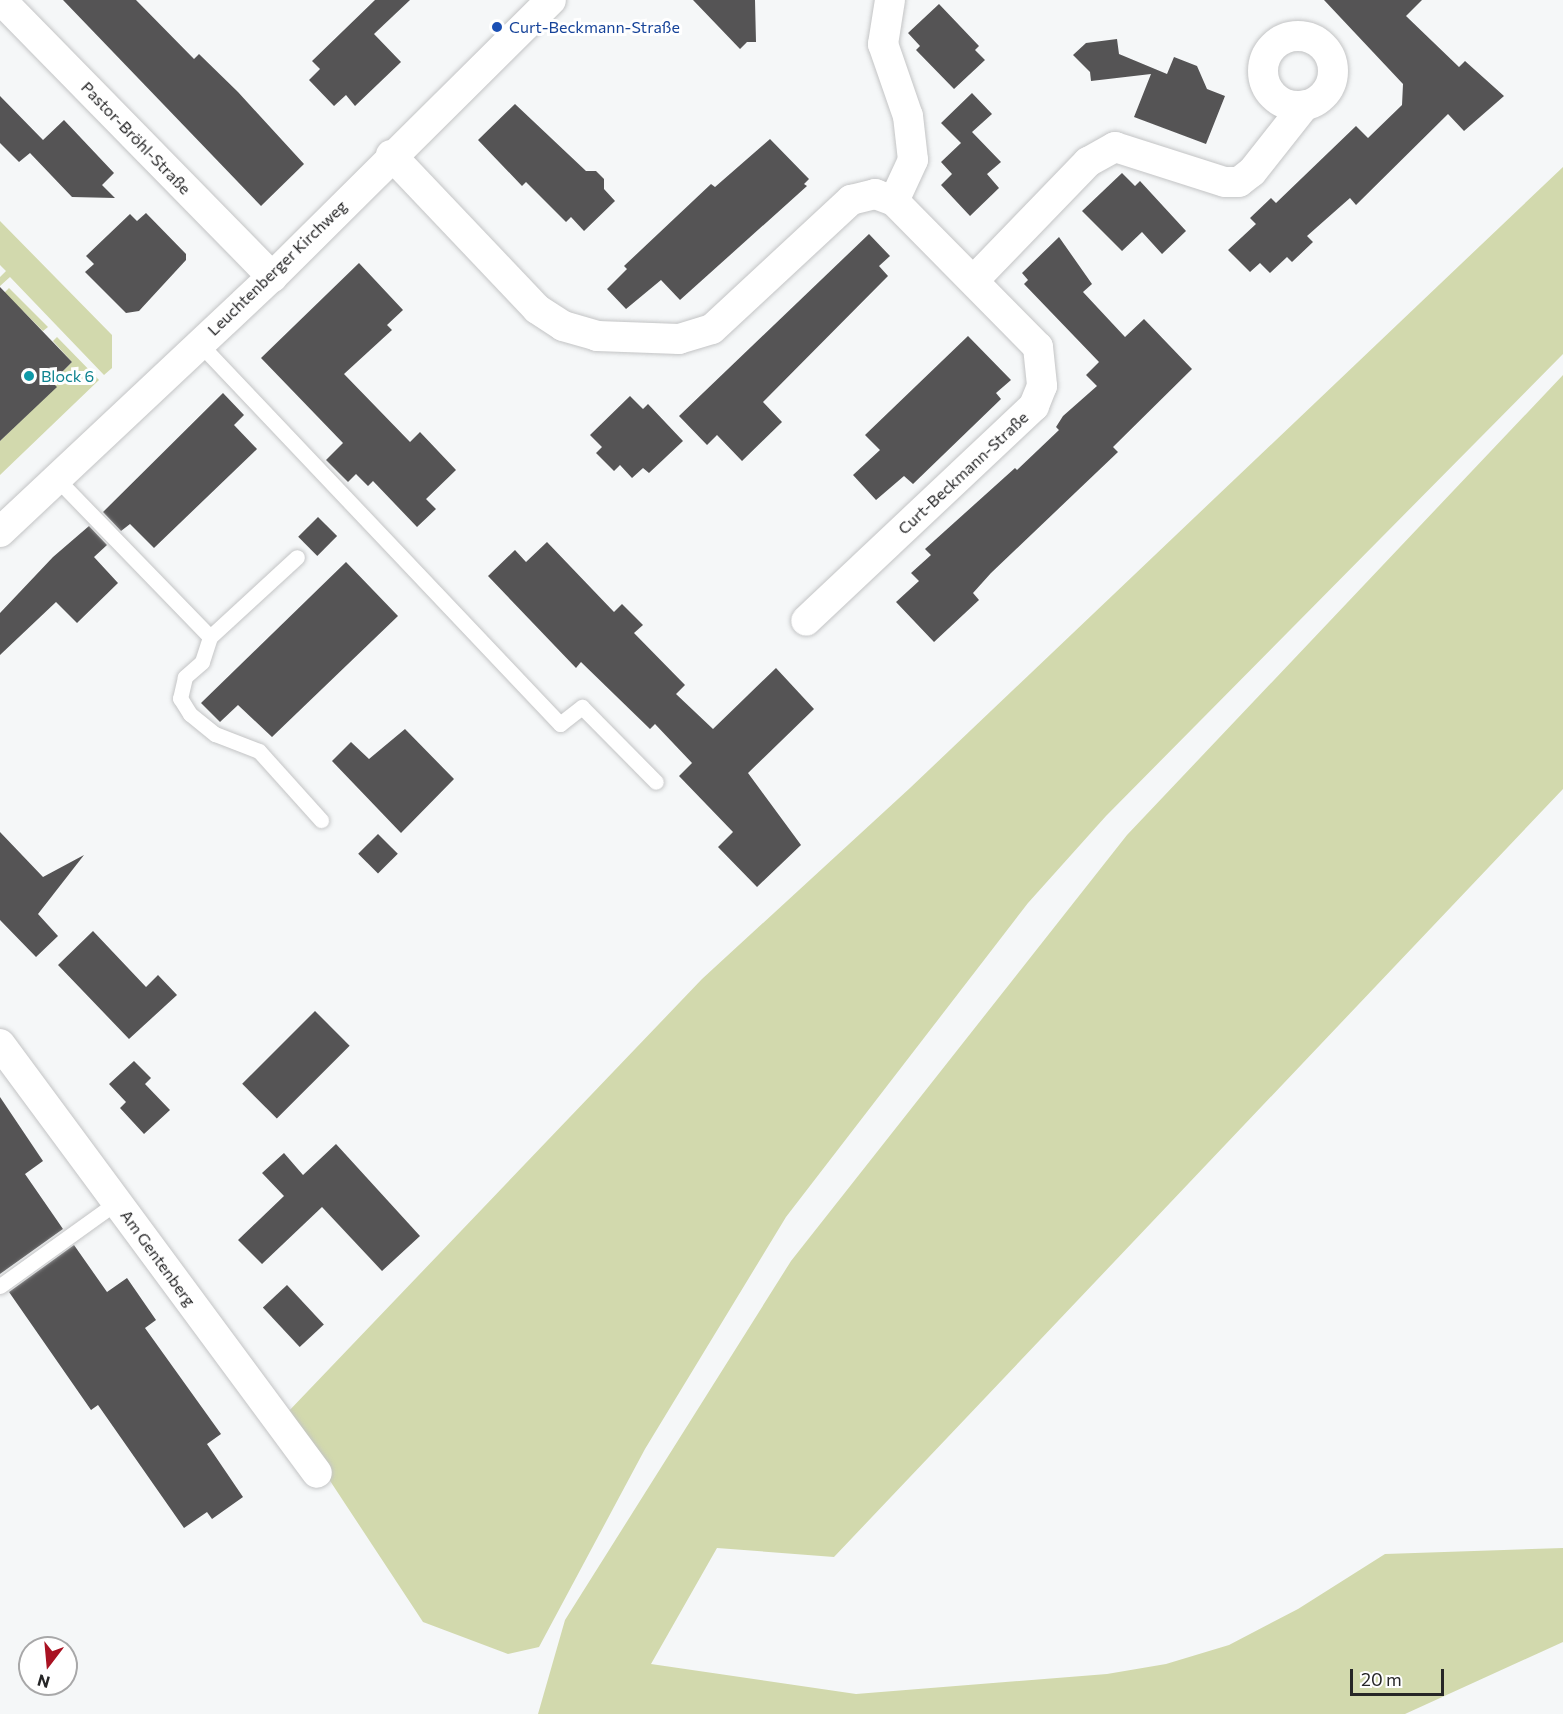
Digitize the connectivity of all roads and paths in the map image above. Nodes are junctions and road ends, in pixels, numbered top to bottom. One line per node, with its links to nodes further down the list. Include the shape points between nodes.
1 (1, 0): 7 (street, Pastor-Bröhl-Straße)
2 (550, 0): 5 (street, Leuchtenberger Kirchweg)
3 (890, 0): 6 (street, via 883,44 908,116 913,160)
4 (1305, 105): 8 (street, via 1252,172 1239,182 1225,182 1115,147 1088,162)
5 (391, 155): 6 (street, via 537,309 563,326 597,336 678,339 712,329 851,200 875,194); 7 (street, Leuchtenberger Kirchweg)
6 (894, 201): 8 (street, Curt-Beckmann-Straße)
7 (272, 277): 9 (street, Leuchtenberger Kirchweg)
8 (975, 279): 13 (street, Curt-Beckmann-Straße, via 1038,346 1042,387 1034,406)
9 (199, 343): 10 (street, Leuchtenberger Kirchweg); 15 (lane, via 560,724 582,707)
10 (57, 479): 11 (street, Leuchtenberger Kirchweg); 14 (lane)
11 (0, 532)
12 (297, 556): 14 (lane)
13 (806, 621)
14 (210, 637): 16 (lane, via 202,662 185,677 180,698 190,714 215,734 259,751)
15 (656, 782)
16 (321, 820)
17 (0, 1044): 18 (street, Am Gentenberg)
18 (117, 1202): 19 (lane); 20 (street, Am Gentenberg)
19 (0, 1287)
20 (317, 1473)

